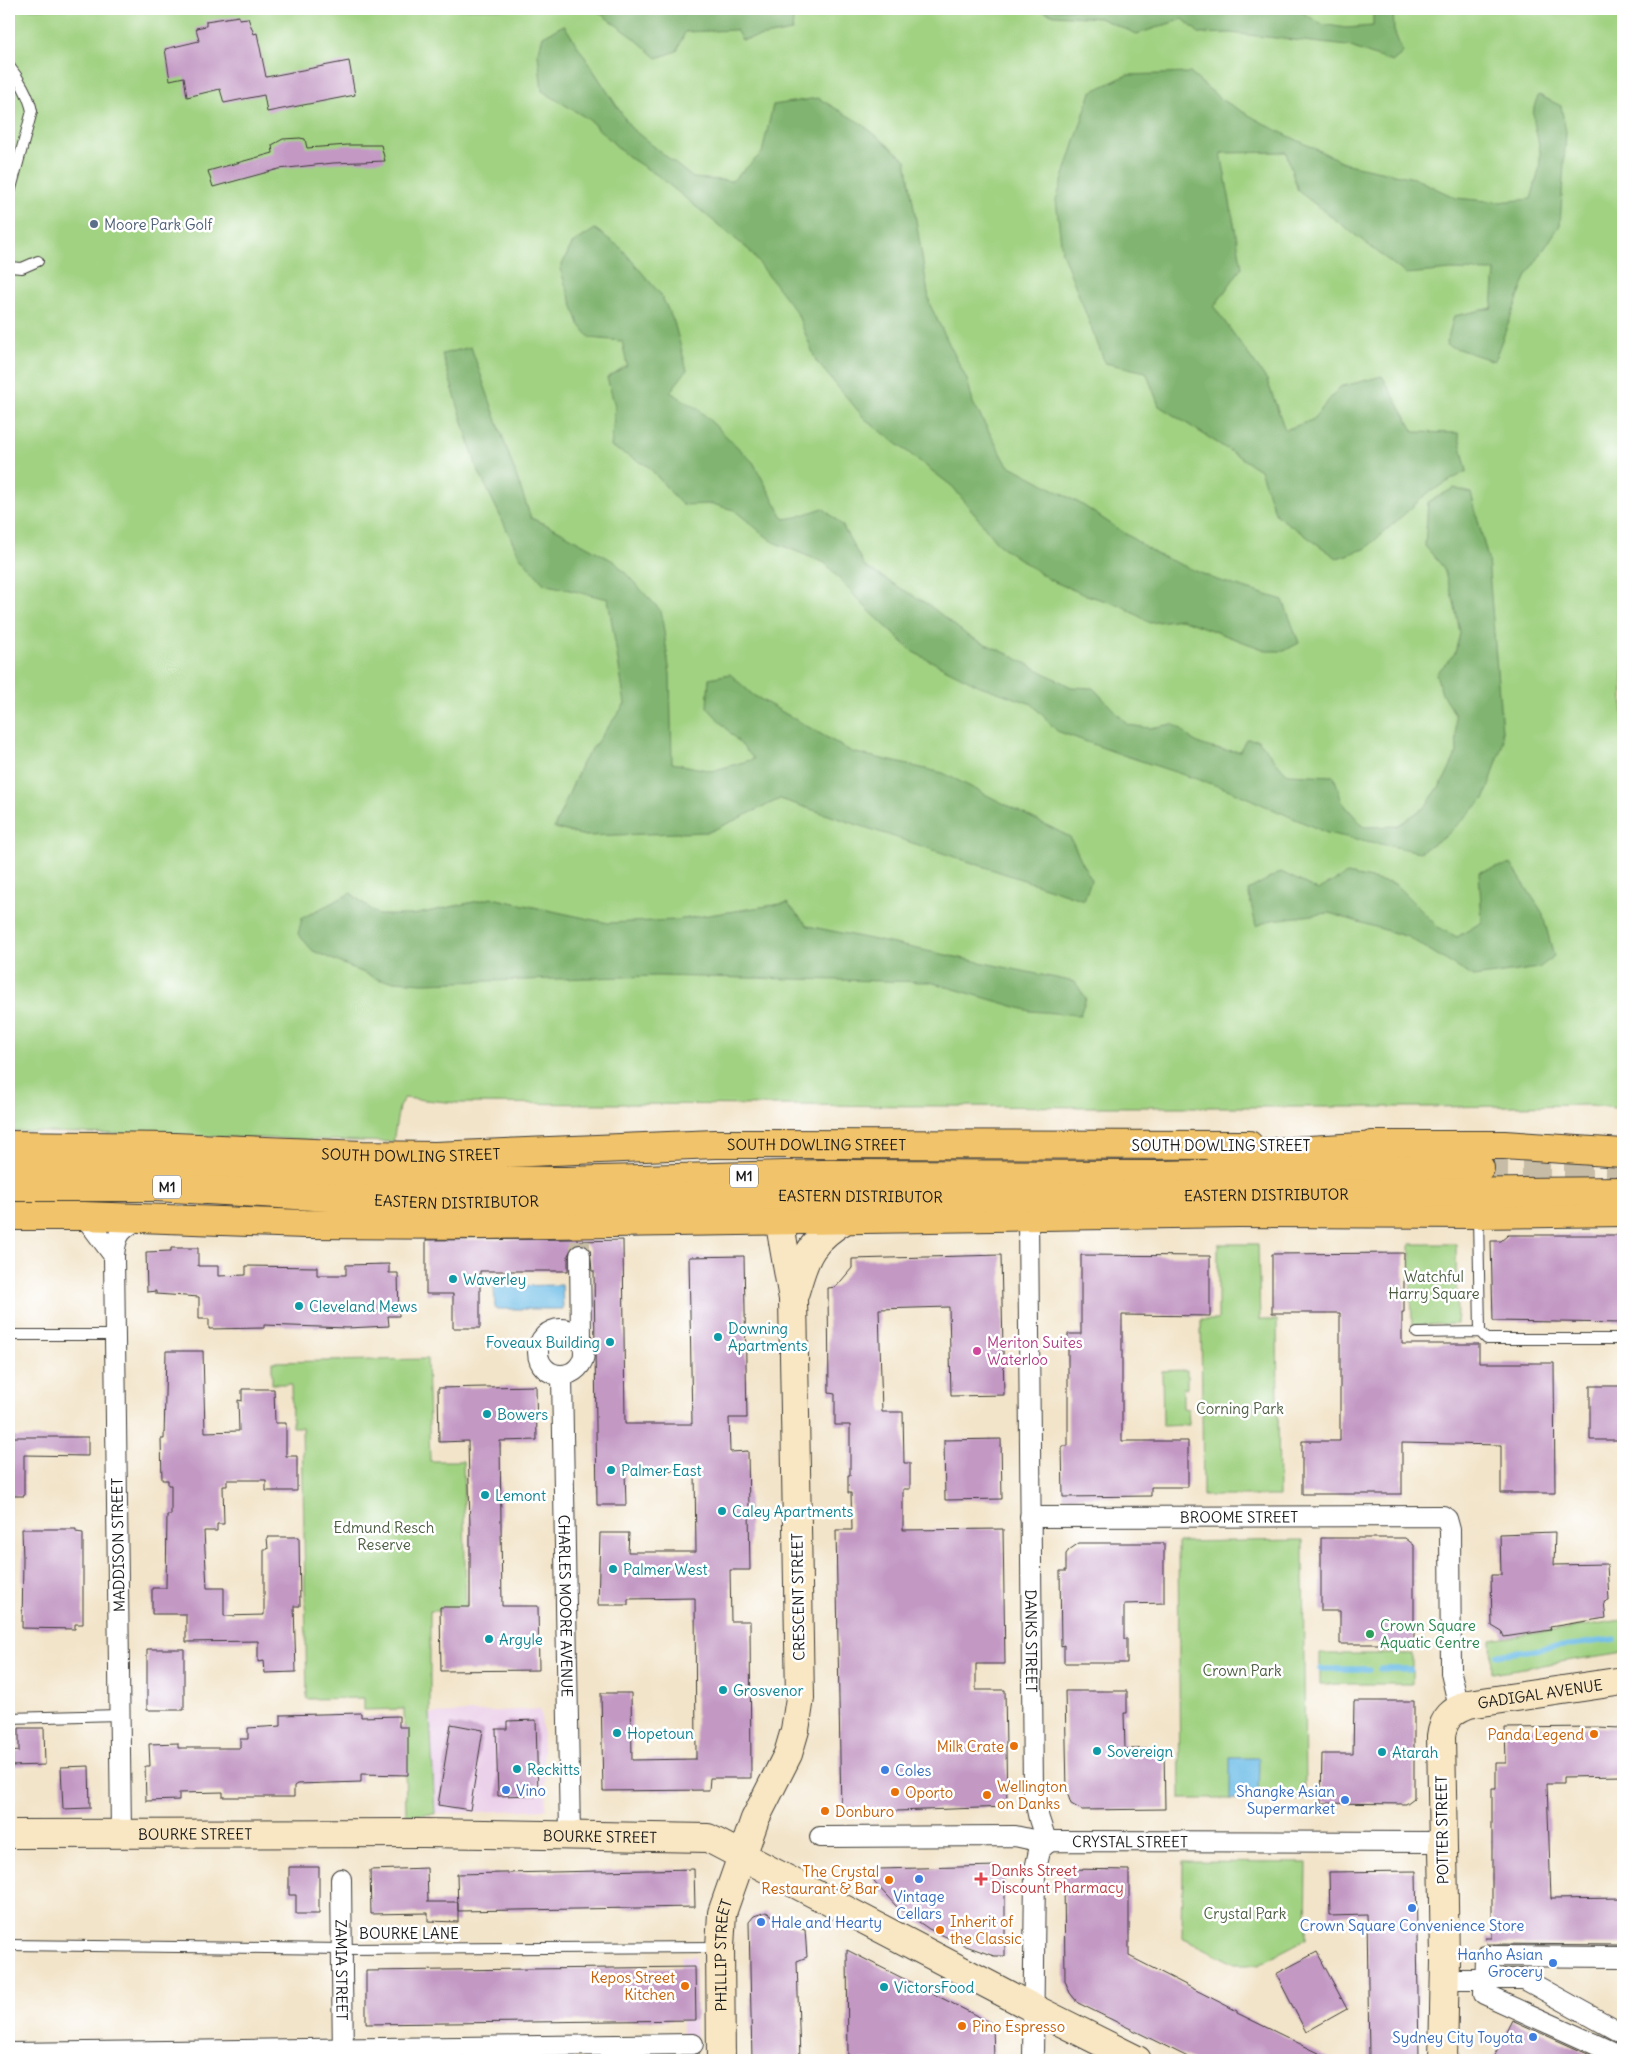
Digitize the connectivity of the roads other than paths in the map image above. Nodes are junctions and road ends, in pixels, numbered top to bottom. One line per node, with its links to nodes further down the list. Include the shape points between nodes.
1 (9, 66): 2 (lane, via 32,111)
2 (9, 196)
3 (38, 261): 4 (lane, via 22,268)
4 (9, 267)
5 (9, 1145): 6 (main road, SOUTH DOWLING STREET, via 435,1156 715,1144)
6 (1396, 1145): 7 (main road, SOUTH DOWLING STREET, via 1504,1145); 10 (main road, via 1242,1155 703,1162)
7 (1623, 1153)
8 (9, 1166): 10 (main road, EASTERN DISTRIBUTOR / M1, via 148,1166)
9 (1480, 1168): 10 (main road, EASTERN DISTRIBUTOR / M1, via 1150,1175 822,1174 565,1181)
10 (427, 1180)
11 (9, 1188): 12 (main road, EASTERN DISTRIBUTOR / M1, via 154,1187 434,1203 768,1195 1007,1197)
12 (1623, 1191)
13 (1623, 1212): 14 (main road)
14 (1478, 1214): 15 (main road); 24 (lane)
15 (1028, 1215): 19 (main road); 31 (street, DANKS STREET)
16 (9, 1216): 17 (main road)
17 (84, 1216): 18 (main road); 22 (street)
18 (141, 1218): 20 (main road, via 448,1225); 22 (street, MADDISON STREET, via 124,1227 115,1240)
19 (848, 1218): 20 (main road); 23 (street, CRESCENT STREET, via 822,1235 810,1248)
20 (779, 1219): 23 (street, CRESCENT STREET)
21 (580, 1244): 29 (street)
22 (114, 1256): 27 (street, MADDISON STREET)
23 (793, 1298): 42 (street, CRESCENT STREET, via 800,1698 788,1754 755,1819)
24 (1480, 1332): 25 (lane); 28 (lane, via 1487,1339)
25 (1417, 1333)
26 (9, 1335): 27 (lane)
27 (115, 1335): 34 (street, MADDISON STREET)
28 (1623, 1339)
29 (581, 1340): 30 (street, via 585,1355 582,1363); 30 (street, via 568,1330 560,1329 553,1330 542,1339 538,1354 543,1367)
30 (562, 1376): 38 (street, CHARLES MOORE AVENUE)
31 (1030, 1517): 33 (street, BROOME STREET, via 1438,1515 1447,1519 1450,1530 1451,1673); 41 (street, DANKS STREET, via 1033,1790)
32 (1623, 1681): 33 (street, GADIGAL AVENUE, via 1480,1702)
33 (1459, 1708): 40 (street, POTTER STREET, via 1446,1719 1440,1736)
34 (119, 1715): 35 (lane); 36 (street, MADDISON STREET)
35 (9, 1718)
36 (121, 1833): 37 (street, BOURKE STREET); 38 (street, BOURKE STREET)
37 (9, 1834)
38 (570, 1835): 42 (street, BOURKE STREET, via 708,1838)
39 (820, 1837): 41 (street, CRYSTAL STREET, via 1015,1836)
40 (1442, 1842): 41 (street, CRYSTAL STREET); 48 (street, POTTER STREET)
41 (1047, 1843): 50 (street, via 1039,1852 1035,1869)
42 (742, 1854): 45 (street, PHILLIP STREET, via 722,1913); 50 (street, BOURKE STREET)
43 (341, 1879): 46 (street, ZAMIA STREET)
44 (9, 1945): 46 (lane, BOURKE LANE)
45 (720, 1947): 46 (lane, BOURKE LANE); 56 (street, PHILLIP STREET)
46 (342, 1948): 54 (street, ZAMIA STREET)
47 (1623, 1957): 49 (street, via 1485,1956)
48 (1445, 1979): 49 (street); 59 (street, POTTER STREET)
49 (1484, 1979): 51 (street, via 1524,1979); 55 (street, via 1484,1994)
50 (1033, 2008): 57 (street); 58 (street, BOURKE STREET)
51 (1616, 2030)
52 (693, 2044): 54 (street)
53 (9, 2053): 54 (street)
54 (343, 2055)
55 (1623, 2057)
56 (721, 2060)
57 (1034, 2060)
58 (1137, 2060)
59 (1443, 2060)

